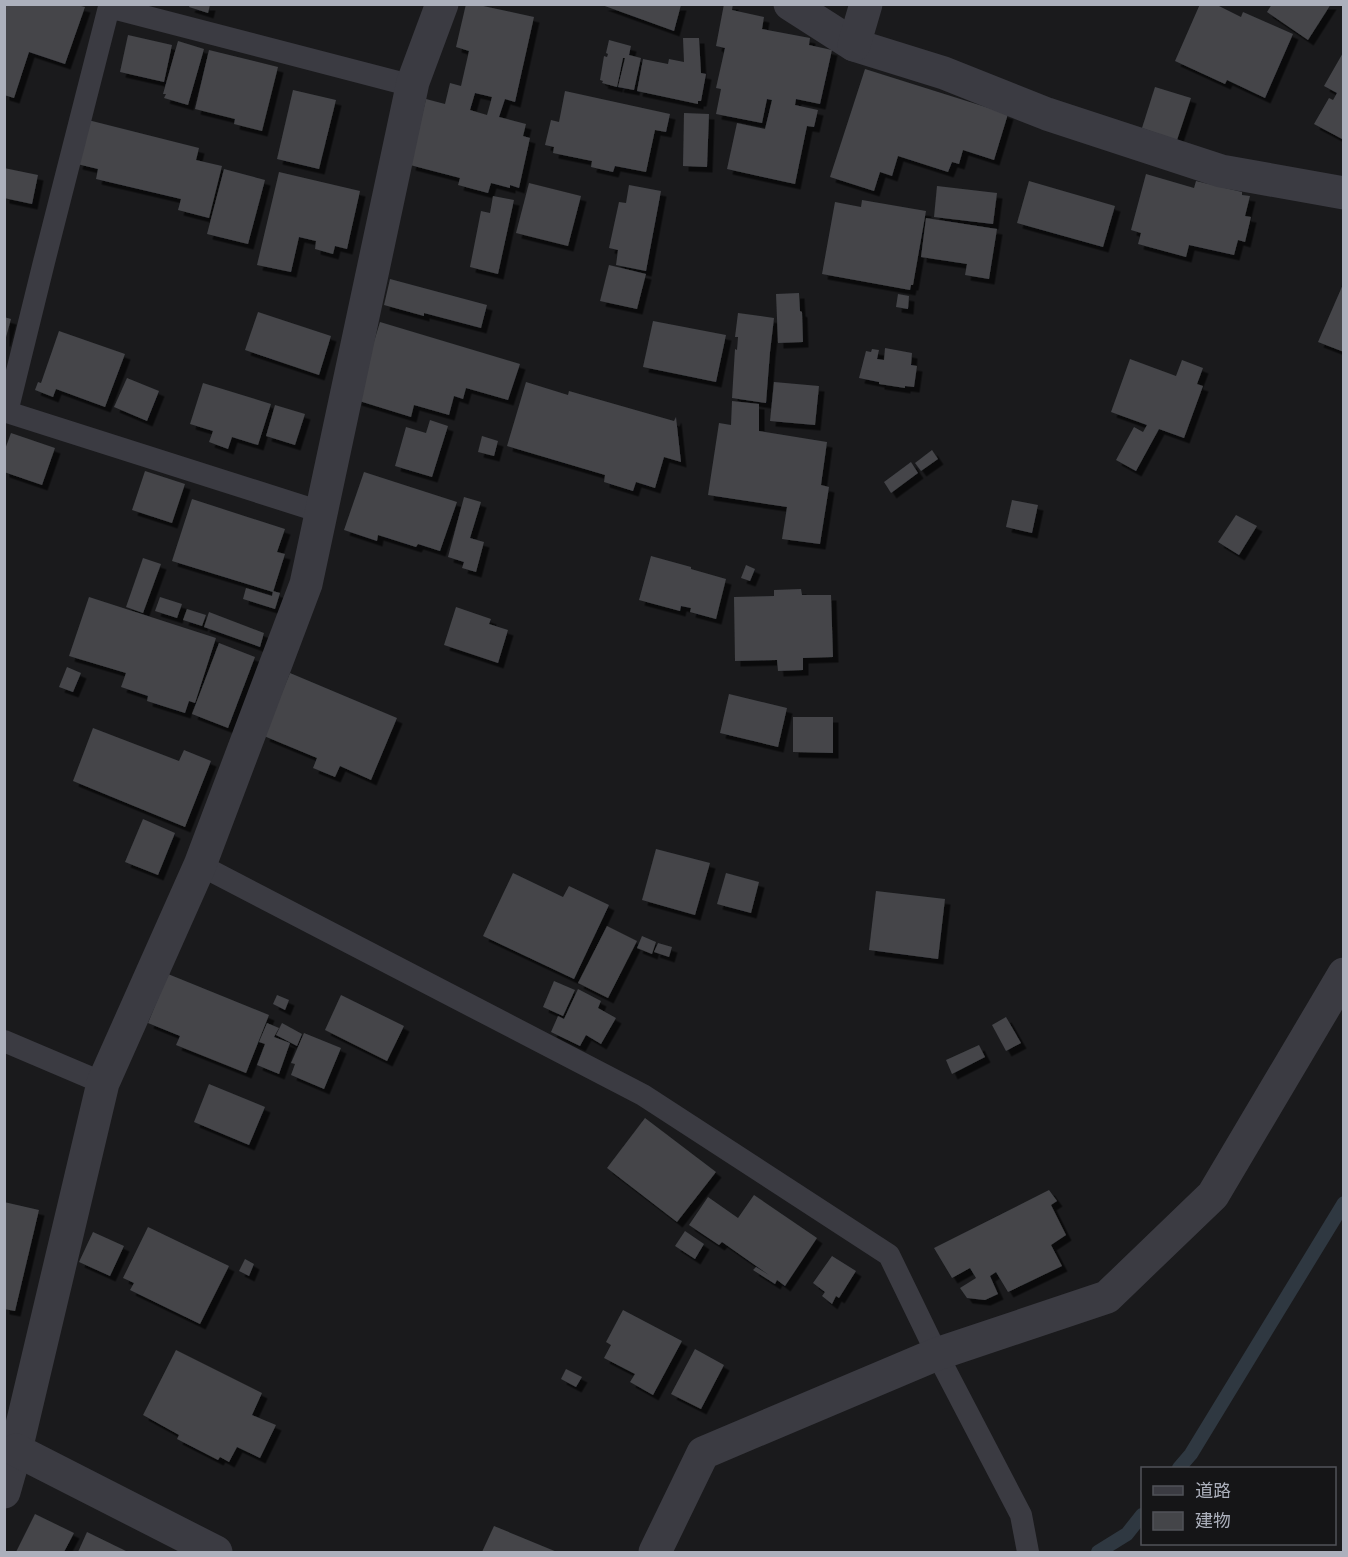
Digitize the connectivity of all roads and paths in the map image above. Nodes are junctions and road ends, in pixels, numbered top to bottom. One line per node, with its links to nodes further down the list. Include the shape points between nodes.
1 (442, 4): 5 (street)
2 (790, 4): 4 (street)
3 (866, 4): 4 (street)
4 (854, 45): 6 (street, via 1221,171)
5 (412, 86): 7 (lane, via 110,7); 8 (street)
6 (1344, 193)
7 (6, 414): 8 (lane)
8 (321, 512): 9 (street, via 306,584)
9 (200, 865): 12 (street); 13 (lane, via 643,1095 889,1255)
10 (1344, 974): 13 (street, via 1213,1195 1107,1297)
11 (4, 1041): 12 (lane)
12 (103, 1083): 14 (street)
13 (936, 1354): 17 (street, via 703,1453); 18 (lane, via 1021,1515)
14 (10, 1449): 15 (street); 16 (street)
15 (4, 1492)
16 (216, 1552)
17 (655, 1552)
18 (1028, 1552)

